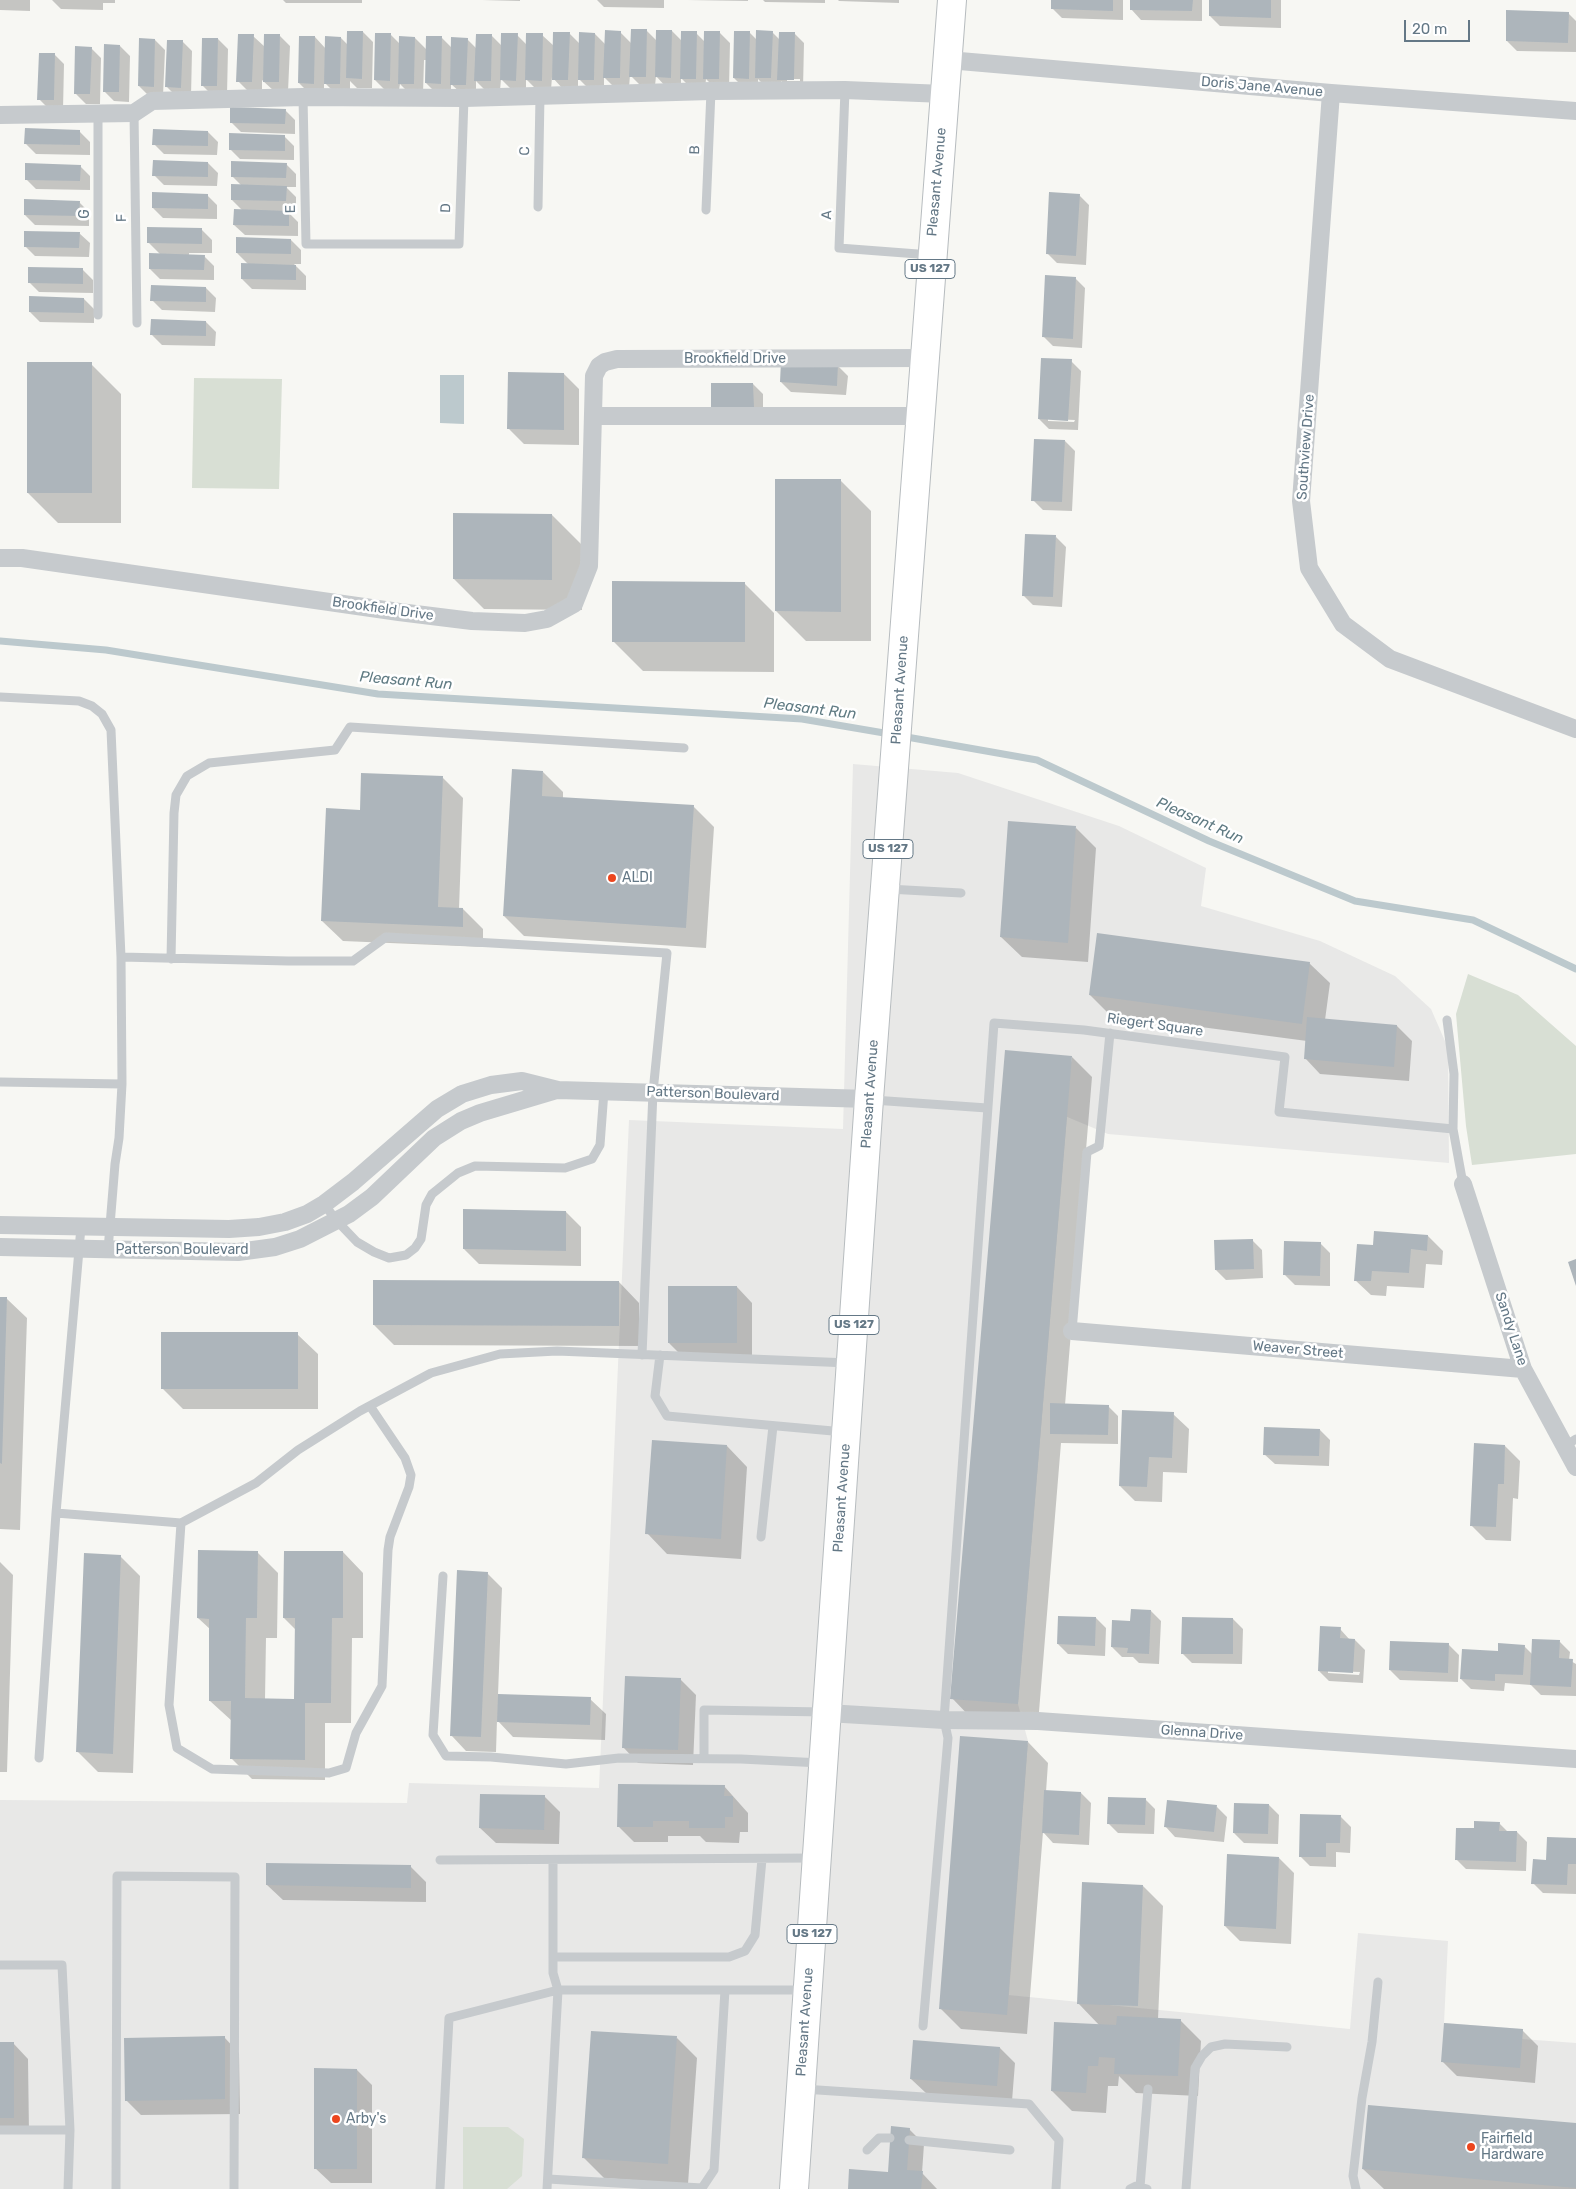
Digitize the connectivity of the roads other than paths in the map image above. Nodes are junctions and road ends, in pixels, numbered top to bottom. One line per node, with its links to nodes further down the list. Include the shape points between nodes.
1 (952, 0): 2 (main road, Pleasant Avenue / US 127)
2 (948, 60): 5 (street, Doris Jane Avenue); 6 (main road, Pleasant Avenue / US 127)
3 (845, 90): 4 (street); 6 (street); 17 (lane, A, via 840,248)
4 (711, 91): 7 (street); 15 (lane, B)
5 (1331, 93): 10 (street, Doris Jane Avenue); 25 (street, Southview Drive, via 1301,501 1309,568 1343,624 1390,659)
6 (944, 94): 17 (main road, Pleasant Avenue / US 127)
7 (540, 96): 9 (street); 14 (lane, C)
8 (303, 97): 9 (street); 11 (street, via 152,101); 16 (lane, E, via 306,244)
9 (464, 98): 16 (lane, D, via 459,244)
10 (1576, 111)
11 (134, 113): 12 (street); 19 (lane, F)
12 (98, 114): 13 (street); 18 (lane, G)
13 (0, 115)
14 (538, 207)
15 (706, 210)
16 (382, 244)
17 (931, 255): 20 (main road, Pleasant Avenue / US 127)
18 (98, 315)
19 (137, 323)
20 (924, 358): 21 (street, Brookfield Drive, via 617,359 599,366 594,376); 22 (main road, Pleasant Avenue / US 127)
21 (594, 416): 22 (street); 23 (street, Brookfield Drive, via 589,566 574,604 547,619 525,623 472,621 22,558)
22 (919, 416): 27 (main road, Pleasant Avenue / US 127)
23 (0, 558)
24 (0, 697): 29 (lane, via 80,701 102,714 111,730)
25 (1576, 730)
26 (684, 748): 30 (lane, via 350,728 335,750 208,763 187,776 176,795)
27 (885, 889): 28 (lane); 38 (main road, Pleasant Avenue / US 127)
28 (961, 893)
29 (120, 957): 30 (lane); 34 (lane)
30 (171, 959): 37 (lane, via 353,961 386,937 667,953)
31 (1447, 1020): 40 (lane, via 1454,1074)
32 (1110, 1033): 39 (lane, Riegert Square, via 994,1023); 40 (lane, Riegert Square, via 1285,1056 1279,1112); 50 (lane, via 1098,1146 1087,1152)
33 (0, 1082): 34 (lane)
34 (122, 1084): 46 (lane)
35 (558, 1090): 36 (street, Patterson Boulevard); 42 (street, Patterson Boulevard, via 522,1081 490,1085 462,1094 437,1110); 43 (street, Patterson Boulevard, via 461,1121 434,1138 372,1197)
36 (604, 1091): 37 (street, Patterson Boulevard); 43 (lane, via 600,1145 592,1159 565,1168 475,1166 458,1173 432,1194 426,1205 421,1239 406,1255 389,1258 374,1252 357,1242)
37 (653, 1092): 38 (street, Patterson Boulevard); 51 (lane)
38 (869, 1100): 39 (lane); 53 (main road, Pleasant Avenue / US 127)
39 (987, 1108): 65 (lane)
40 (1453, 1130): 41 (lane)
41 (1463, 1184): 54 (street, Sandy Lane)
42 (324, 1204): 43 (lane); 46 (street, Patterson Boulevard, via 285,1222 259,1227)
43 (336, 1220): 49 (street, Patterson Boulevard, via 300,1239 276,1247 238,1252)
44 (0, 1225): 45 (street, Patterson Boulevard)
45 (81, 1227): 46 (street, Patterson Boulevard); 48 (lane)
46 (110, 1227): 49 (lane)
47 (0, 1247): 48 (street, Patterson Boulevard)
48 (79, 1249): 49 (street, Patterson Boulevard); 60 (lane)
49 (108, 1250)
50 (1072, 1330): 54 (street, Weaver Street)
51 (642, 1355): 52 (lane); 55 (lane, via 557,1351 500,1354 431,1373)
52 (660, 1355): 53 (lane); 56 (lane, via 655,1396 667,1416)
53 (852, 1364): 57 (main road, Pleasant Avenue / US 127)
54 (1523, 1369): 58 (street, Sandy Lane)
55 (370, 1406): 61 (lane, via 298,1450 256,1483); 61 (lane, via 405,1458 411,1475 410,1488 388,1550 382,1686 356,1733 346,1768 329,1773 212,1769 177,1748 169,1705)
56 (773, 1426): 57 (lane); 62 (lane)
57 (847, 1432): 64 (main road, Pleasant Avenue / US 127)
58 (1570, 1443): 59 (street, Sandy Lane)
59 (1576, 1467)
60 (56, 1513): 61 (lane); 66 (lane)
61 (181, 1523)
62 (761, 1537)
63 (443, 1576): 67 (lane, via 433,1735 446,1756 566,1764 619,1758)
64 (827, 1712): 65 (street, Glenna Drive); 67 (lane, via 704,1710); 69 (main road, Pleasant Avenue / US 127)
65 (944, 1720): 68 (street, Glenna Drive, via 1038,1721); 80 (lane, via 948,1738)
66 (39, 1758)
67 (704, 1758): 69 (lane)
68 (1576, 1759)
69 (824, 1764): 70 (main road, Pleasant Avenue / US 127)
70 (817, 1858): 71 (lane); 79 (main road, Pleasant Avenue / US 127)
71 (762, 1859): 73 (lane); 74 (lane, via 755,1935 745,1951 729,1957)
72 (440, 1860): 73 (lane)
73 (553, 1860): 74 (lane)
74 (553, 1957): 77 (lane)
75 (0, 1965): 85 (lane, via 62,1965)
76 (1378, 1982): 101 (lane, via 1362,2098 1354,2176)
77 (558, 1990): 78 (lane); 90 (lane); 95 (lane, via 449,2018)
78 (725, 1990): 79 (lane); 90 (lane, via 714,2170 702,2188)
79 (808, 1990): 82 (main road, Pleasant Avenue / US 127)
80 (923, 2026)
81 (1286, 2047): 100 (lane, via 1225,2044 1211,2047 1202,2056 1195,2068)
82 (801, 2088): 97 (main road, Pleasant Avenue / US 127); 98 (lane, via 1029,2104 1059,2140)
83 (1148, 2089): 91 (lane)
84 (0, 2130): 85 (lane)
85 (70, 2130): 92 (lane)
86 (890, 2138): 88 (lane, via 879,2138)
87 (909, 2140): 89 (lane)
88 (866, 2150)
89 (1010, 2150)
90 (548, 2179): 96 (lane)
91 (1144, 2188): 99 (lane)
92 (68, 2189)
93 (116, 2189): 94 (lane, via 117,1876 235,1877)
94 (234, 2189)
95 (440, 2189)
96 (547, 2189)
97 (794, 2189)
98 (1056, 2189)
99 (1130, 2189)
100 (1186, 2189)
101 (1356, 2189)

